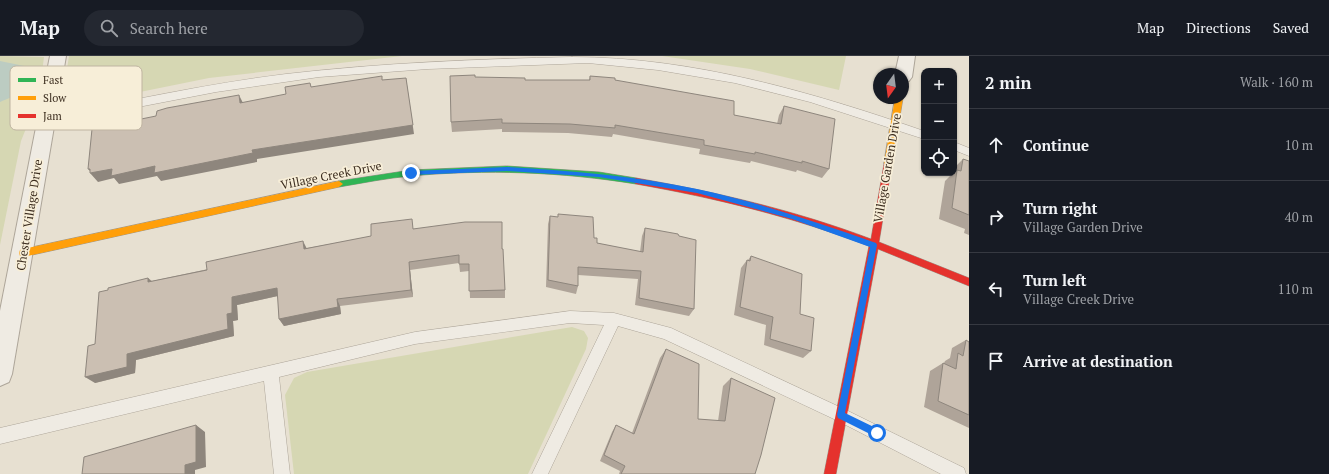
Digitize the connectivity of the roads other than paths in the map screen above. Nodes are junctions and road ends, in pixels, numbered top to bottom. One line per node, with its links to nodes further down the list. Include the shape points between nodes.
1 (58, 56): 3 (street, Chester Village Drive)
2 (907, 56): 4 (street)
3 (56, 66)
4 (905, 68)
5 (142, 102): 7 (lane, via 318,74 446,64 618,62 706,75 791,93)
6 (899, 104): 7 (street, Village Garden Drive)
7 (895, 125): 9 (lane); 12 (street, Village Garden Drive)
8 (43, 130): 13 (street, Chester Village Drive)
9 (921, 134)
10 (957, 147): 11 (lane)
11 (969, 152)
12 (874, 245): 13 (street, Village Creek Drive, via 793,216 697,191 599,175 507,169 411,173 329,186); 14 (street, Village Creek Drive); 18 (street, Village Garden Drive)
13 (23, 253): 17 (street, Chester Village Drive)
14 (969, 282)
15 (614, 319): 16 (lane, via 570,317 415,338); 18 (lane, via 666,333); 21 (lane)
16 (271, 373): 19 (lane); 20 (lane)
17 (0, 374)
18 (841, 415): 22 (street, Village Garden Drive); 23 (lane)
19 (0, 436)
20 (282, 474)
21 (540, 474)
22 (830, 474)
23 (958, 474)

